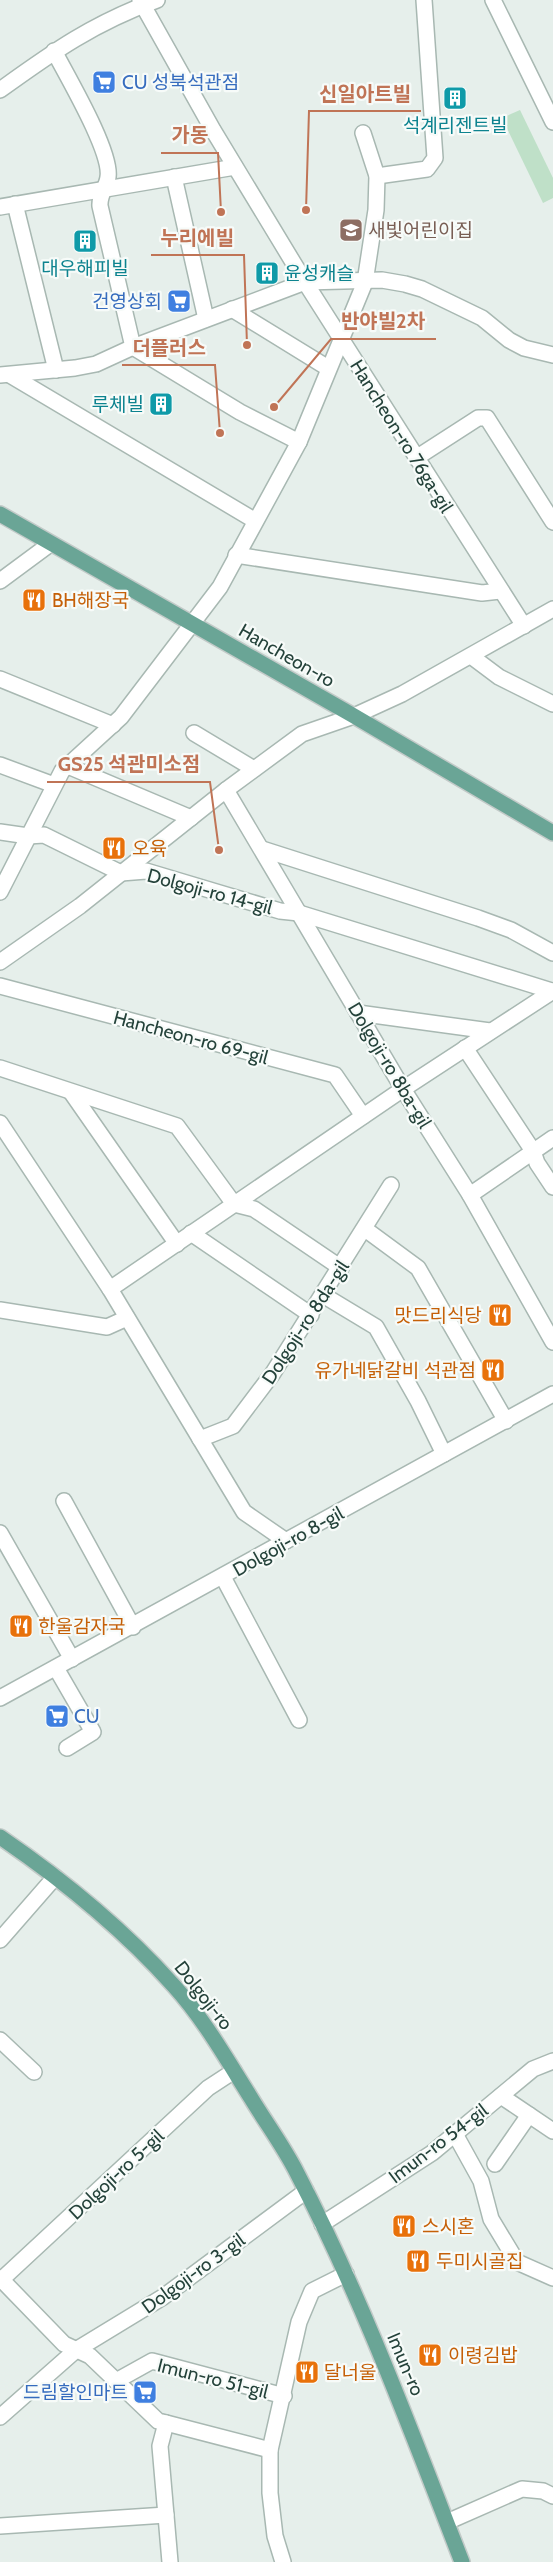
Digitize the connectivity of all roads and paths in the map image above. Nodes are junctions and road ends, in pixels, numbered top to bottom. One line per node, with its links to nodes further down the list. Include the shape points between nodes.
1 (157, 0): 4 (street)
2 (424, 0): 10 (street, via 435,158 427,169)
3 (493, 0): 7 (street)
4 (141, 3): 5 (street); 9 (street, Hancheon-ro 76ga-gil)
5 (54, 51): 6 (street); 12 (street, via 105,152 109,177)
6 (0, 90)
7 (553, 122)
8 (363, 133): 10 (street)
9 (235, 167): 11 (street); 15 (street, Hancheon-ro 76ga-gil)
10 (377, 176): 16 (street, via 377,203)
11 (174, 177): 12 (street); 18 (street)
12 (104, 189): 13 (street); 20 (street, via 100,206)
13 (15, 204): 14 (street); 23 (street)
14 (0, 207)
15 (305, 282): 16 (street); 17 (street); 19 (street, Hancheon-ro 76ga-gil)
16 (365, 282): 19 (street); 21 (street, via 382,280 422,289 482,318 524,348)
17 (232, 309): 18 (street); 22 (street)
18 (206, 319): 20 (street)
19 (342, 341): 22 (street); 26 (street, Hancheon-ro 76ga-gil)
20 (133, 346): 23 (street, via 96,364); 25 (street, via 240,412)
21 (553, 355)
22 (328, 368): 25 (street)
23 (56, 370): 24 (street)
24 (5, 375): 28 (street)
25 (299, 442): 28 (street)
26 (416, 458): 29 (street, via 478,418 486,418); 33 (street, Hancheon-ro 76ga-gil)
27 (0, 514): 30 (main road, Hancheon-ro)
28 (254, 520): 31 (street)
29 (553, 522)
30 (50, 544): 32 (street); 35 (main road, Hancheon-ro)
31 (236, 555): 33 (street, via 482,593); 35 (street, via 220,586)
32 (0, 582)
33 (500, 591): 36 (street, Hancheon-ro 76ga-gil)
34 (553, 609): 36 (street, Dolgoji-ro 14-gil)
35 (192, 624): 40 (main road, Hancheon-ro); 41 (street)
36 (524, 626): 37 (street, Dolgoji-ro 14-gil)
37 (471, 656): 39 (street, via 499,677); 40 (street, Dolgoji-ro 14-gil)
38 (0, 679): 41 (street)
39 (553, 704)
40 (354, 716): 45 (street, Dolgoji-ro 14-gil, via 302,734); 50 (main road, Hancheon-ro)
41 (113, 724): 44 (street)
42 (194, 733): 45 (street)
43 (0, 765): 46 (street)
44 (68, 766): 46 (street); 48 (street)
45 (254, 769): 47 (street, Dolgoji-ro 14-gil)
46 (54, 785): 51 (street)
47 (226, 790): 48 (street, Dolgoji-ro 14-gil); 52 (street, Dolgoji-ro 8ba-gil)
48 (191, 818): 53 (street, Dolgoji-ro 14-gil)
49 (0, 832): 51 (street)
50 (553, 833)
51 (28, 836): 53 (street, via 44,835); 54 (street)
52 (262, 849): 55 (street, Dolgoji-ro 8ba-gil); 56 (street, via 478,918 511,930)
53 (121, 874): 55 (street, Dolgoji-ro 14-gil, via 146,871 280,911); 57 (street, Dolgoji-ro 14-gil)
54 (0, 892)
55 (299, 913): 59 (street); 60 (street, Dolgoji-ro 8ba-gil)
56 (553, 953)
57 (0, 962)
58 (0, 986): 66 (street, Hancheon-ro 69-gil, via 335,1075)
59 (552, 991): 61 (street)
60 (358, 1012): 61 (street); 64 (street, Dolgoji-ro 8ba-gil)
61 (490, 1031): 62 (street)
62 (465, 1048): 64 (street); 69 (street)
63 (0, 1068): 65 (street)
64 (403, 1089): 66 (street); 72 (street, Dolgoji-ro 8ba-gil)
65 (71, 1092): 73 (street, via 178,1126); 76 (street)
66 (364, 1116): 73 (street)
67 (0, 1123): 78 (street)
68 (553, 1138): 69 (street)
69 (533, 1151): 71 (street); 72 (street)
70 (391, 1185): 74 (street, Dolgoji-ro 8da-gil)
71 (553, 1186)
72 (470, 1195): 83 (street, Dolgoji-ro 8ba-gil)
73 (234, 1204): 75 (street); 77 (street, via 254,1208)
74 (365, 1229): 77 (street, Dolgoji-ro 8da-gil); 85 (street, via 418,1268)
75 (191, 1233): 76 (street); 81 (street)
76 (177, 1244): 78 (street)
77 (341, 1268): 79 (street, Dolgoji-ro 8da-gil)
78 (110, 1289): 82 (street)
79 (323, 1295): 81 (street, Dolgoji-ro 8da-gil); 87 (street, via 376,1327)
80 (0, 1310): 82 (street, via 107,1327)
81 (311, 1315): 86 (street, Dolgoji-ro 8da-gil, via 273,1373 232,1426)
82 (127, 1318): 86 (street)
83 (553, 1342)
84 (553, 1394): 85 (street, Dolgoji-ro 8-gil)
85 (506, 1420): 87 (street, Dolgoji-ro 8-gil)
86 (200, 1439): 90 (street, via 244,1512)
87 (444, 1454): 90 (street, Dolgoji-ro 8-gil)
88 (64, 1501): 92 (street)
89 (0, 1533): 93 (street)
90 (286, 1541): 91 (street, Dolgoji-ro 8-gil)
91 (223, 1577): 92 (street, Dolgoji-ro 8-gil); 96 (street)
92 (133, 1627): 93 (street, Dolgoji-ro 8-gil)
93 (72, 1659): 94 (street, Dolgoji-ro 8-gil)
94 (56, 1668): 95 (street, Dolgoji-ro 8-gil); 97 (street, via 93,1732)
95 (0, 1698)
96 (299, 1720)
97 (67, 1748)
98 (0, 1837): 99 (main road, Dolgoji-ro)
99 (55, 1877): 100 (street); 103 (main road, Dolgoji-ro, via 119,1930 175,1986)
100 (0, 1940)
101 (0, 2040): 104 (street)
102 (553, 2061): 105 (street, Imun-ro 54-gil, via 533,2069)
103 (234, 2071): 110 (main road, Dolgoji-ro); 114 (street, Dolgoji-ro 5-gil, via 208,2088)
104 (34, 2072)
105 (501, 2096): 106 (street); 108 (street, Imun-ro 54-gil)
106 (529, 2115): 107 (street); 109 (street)
107 (553, 2131)
108 (454, 2134): 111 (street, Imun-ro 54-gil, via 432,2153); 113 (street, via 481,2182 491,2219 517,2262)
109 (495, 2164)
110 (306, 2191): 111 (main road, Dolgoji-ro); 115 (street, Dolgoji-ro 3-gil, via 163,2297)
111 (322, 2224): 112 (main road, Imun-ro)
112 (346, 2274): 117 (street, Imun-ro 51-gil, via 312,2291 298,2322); 123 (main road, Imun-ro)
113 (553, 2278)
114 (1, 2279): 115 (street, via 64,2344)
115 (76, 2350): 116 (street, via 90,2356); 118 (street, Dolgoji-ro 3-gil)
116 (116, 2381): 117 (street, Imun-ro 51-gil, via 152,2361); 119 (street, via 158,2421)
117 (284, 2396): 120 (street, Imun-ro 51-gil)
118 (0, 2417)
119 (166, 2424): 120 (street); 122 (street, via 160,2446)
120 (270, 2450): 126 (street, Imun-ro 51-gil, via 270,2493)
121 (553, 2496): 123 (street, via 543,2491 522,2489)
122 (166, 2515): 124 (street); 125 (street)
123 (447, 2522): 127 (main road, Imun-ro)
124 (0, 2526)
125 (170, 2562)
126 (283, 2562)
127 (462, 2562)

